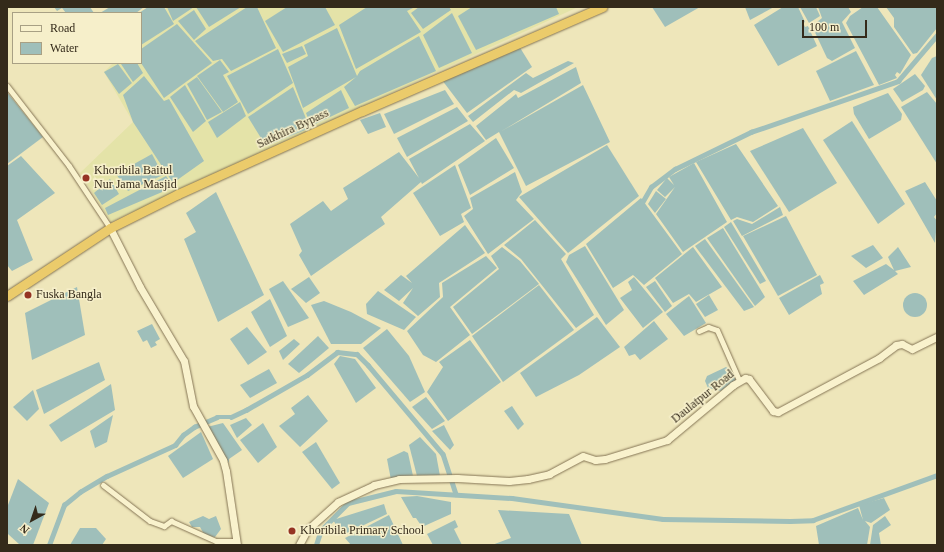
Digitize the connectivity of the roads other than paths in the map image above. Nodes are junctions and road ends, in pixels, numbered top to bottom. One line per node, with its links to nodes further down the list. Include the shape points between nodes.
1 (602, 7): 3 (highway, Satkhira Bypass, via 362,111 178,194)
2 (7, 86): 3 (street, via 69,166)
3 (110, 228): 4 (highway, Satkhira Bypass); 9 (street, via 184,361 191,400 226,471)
4 (7, 296)
5 (699, 331): 7 (street, via 708,327 717,330)
6 (937, 337): 7 (street, Daulatpur Road, via 912,348 902,344 896,345 879,358 778,412 773,411 749,379)
7 (739, 380): 10 (street, Daulatpur Road, via 667,440 605,459 595,460 582,456 548,474 528,479 399,479 374,485 338,502 307,530)
8 (102, 485): 9 (street, via 150,521 164,526 171,521 175,522 216,541)
9 (236, 543)
10 (299, 545)

